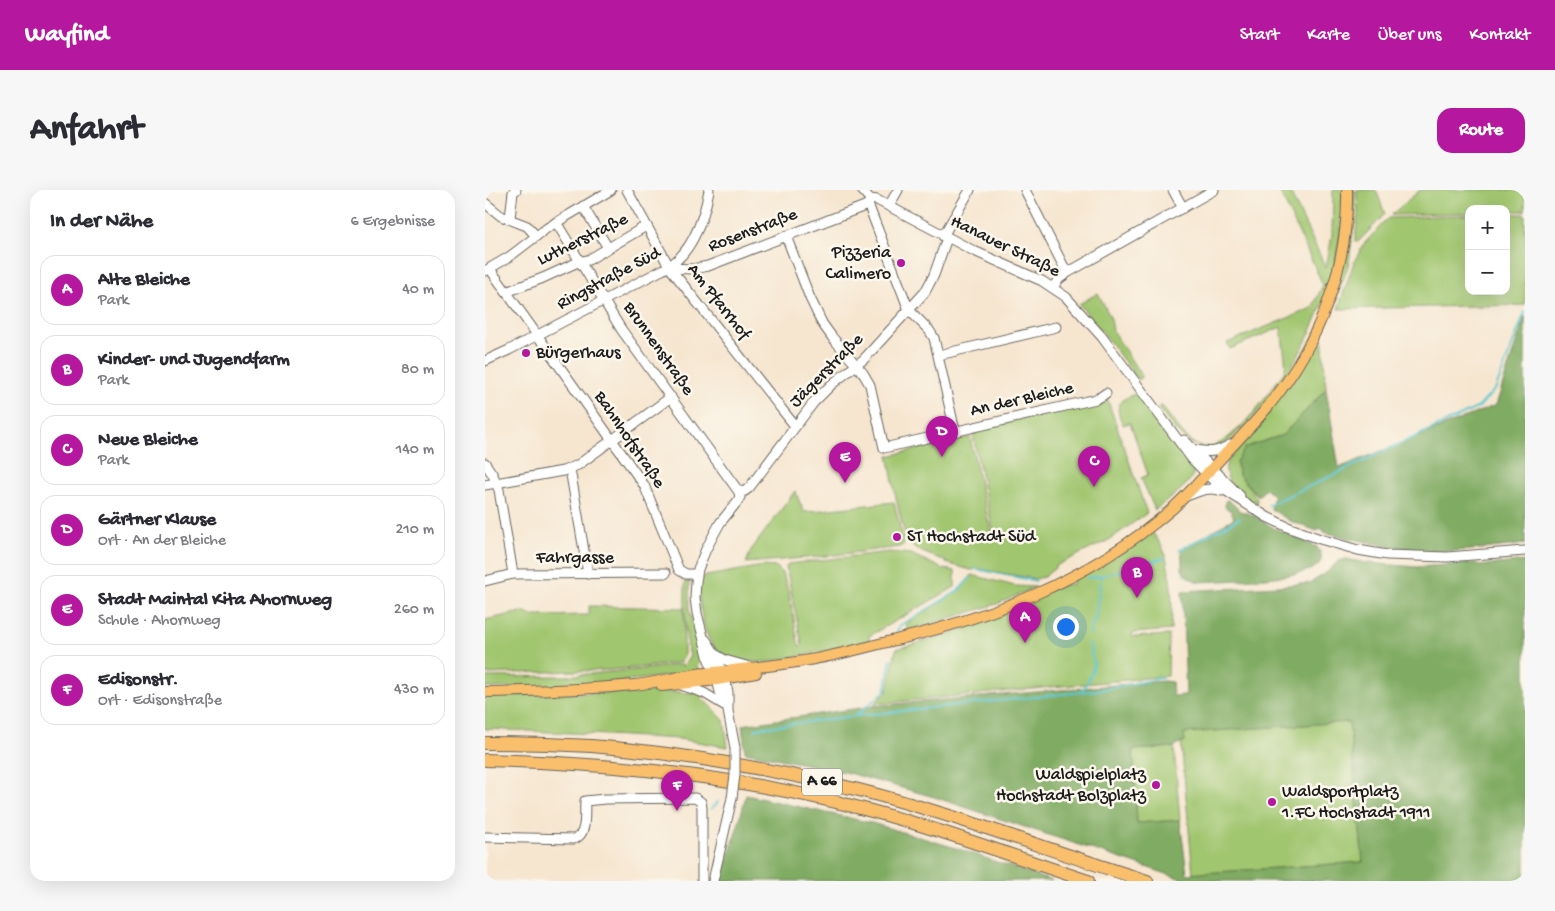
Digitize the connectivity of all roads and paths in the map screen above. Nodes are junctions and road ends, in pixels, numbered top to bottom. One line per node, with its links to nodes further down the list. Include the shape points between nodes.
1 (516, 190): 17 (street, via 513,192)
2 (627, 190): 19 (street, Am Pfarrhof)
3 (709, 190): 25 (street, Ringstraße Süd, via 700,226)
4 (861, 190): 12 (street, Hanauer Straße)
5 (898, 190): 15 (street)
6 (970, 190): 22 (street, Jägerstraße)
7 (1025, 190): 27 (street)
8 (1173, 190): 16 (street)
9 (1214, 190): 16 (street)
10 (1347, 190): 43 (main road, via 1342,252 1322,316 1291,374 1267,408)
11 (608, 191): 14 (street)
12 (869, 201): 15 (street, Hanauer Straße, via 877,200); 21 (street, Rosenstraße); 31 (street)
13 (485, 203): 17 (street, via 501,216)
14 (583, 206): 18 (street); 23 (street)
15 (889, 206): 22 (street, Hanauer Straße)
16 (1183, 208): 27 (street)
17 (510, 218): 20 (street, via 527,226)
18 (556, 222): 20 (street); 24 (street, Brunnenstraße)
19 (646, 226): 23 (street, Lutherstraße); 25 (street, Am Pfarrhof)
20 (536, 236): 26 (street)
21 (786, 236): 25 (street, Rosenstraße, via 703,268); 36 (street, via 822,323)
22 (945, 237): 28 (street, Hanauer Straße); 31 (street, Jägerstraße, via 931,282)
23 (608, 248): 24 (street, Lutherstraße)
24 (581, 261): 29 (street, Lutherstraße); 30 (street, Brunnenstraße)
25 (670, 268): 30 (street, Ringstraße Süd); 39 (street, Am Pfarrhof)
26 (487, 270): 29 (street, Bahnhofstraße)
27 (1067, 273): 28 (street)
28 (1053, 287): 40 (street, Hanauer Straße, via 1075,305 1102,336)
29 (505, 292): 33 (street, Bahnhofstraße)
30 (604, 300): 33 (street, Ringstraße Süd); 38 (street, Brunnenstraße)
31 (909, 310): 34 (street, via 931,332); 36 (street, Jägerstraße)
32 (1055, 327): 34 (street)
33 (537, 336): 35 (street, Ringstraße Süd); 42 (street, Bahnhofstraße)
34 (939, 355): 41 (street)
35 (485, 361)
36 (856, 365): 39 (street, Jägerstraße, via 819,396); 41 (street, An der Bleiche, via 871,388 884,448)
37 (1106, 393): 41 (street, An der Bleiche, via 1096,399)
38 (671, 397): 42 (street); 50 (street, Brunnenstraße)
39 (795, 426): 50 (street, Jägerstraße, via 749,488)
40 (1171, 428): 44 (street, Hanauer Straße); 47 (street, Hanauer Straße, via 1192,458)
41 (955, 431)
42 (611, 440): 46 (street); 58 (street, Bahnhofstraße, via 645,488 679,570)
43 (1238, 440): 44 (street, via 1219,451); 47 (main road)
44 (1195, 450): 47 (street, Hanauer Straße)
45 (485, 463): 48 (street)
46 (570, 469): 48 (street); 56 (street)
47 (1210, 472): 51 (street); 52 (main road); 53 (street)
48 (497, 483): 49 (street); 55 (street)
49 (485, 485)
50 (739, 492): 58 (street, Jägerstraße, via 740,497 711,539)
51 (1230, 495): 52 (street, via 1210,489); 53 (street)
52 (1182, 499): 62 (main road, via 1150,526 1096,563 993,612 898,640)
53 (1247, 504): 54 (street, via 1267,517 1304,533 1358,550 1387,555 1447,557)
54 (1525, 551)
55 (513, 574): 56 (street, Fahrgasse); 59 (street, Fahrgasse)
56 (588, 574): 57 (street, Fahrgasse)
57 (666, 574)
58 (697, 574): 60 (street, via 696,607)
59 (485, 581)
60 (703, 636): 61 (street); 64 (street)
61 (715, 654): 63 (street, via 729,662); 64 (street)
62 (808, 660): 63 (main road); 64 (main road, via 778,669)
63 (754, 668): 64 (main road)
64 (719, 676): 65 (main road); 66 (main road); 68 (street, via 728,692)
65 (638, 685): 66 (main road); 67 (main road)
66 (681, 685): 68 (street, via 704,692)
67 (485, 692)
68 (726, 708): 73 (street, bridge, via 735,748 735,775)
69 (485, 743): 75 (highway, A 66, via 623,749 779,772 941,813)
70 (485, 760): 74 (highway, A 66, via 622,768 777,790 899,818)
71 (485, 837): 72 (street, via 571,839 579,837 583,830 585,801 690,797 701,802 702,808)
72 (702, 881)
73 (713, 881)
74 (1088, 881)
75 (1147, 881)

